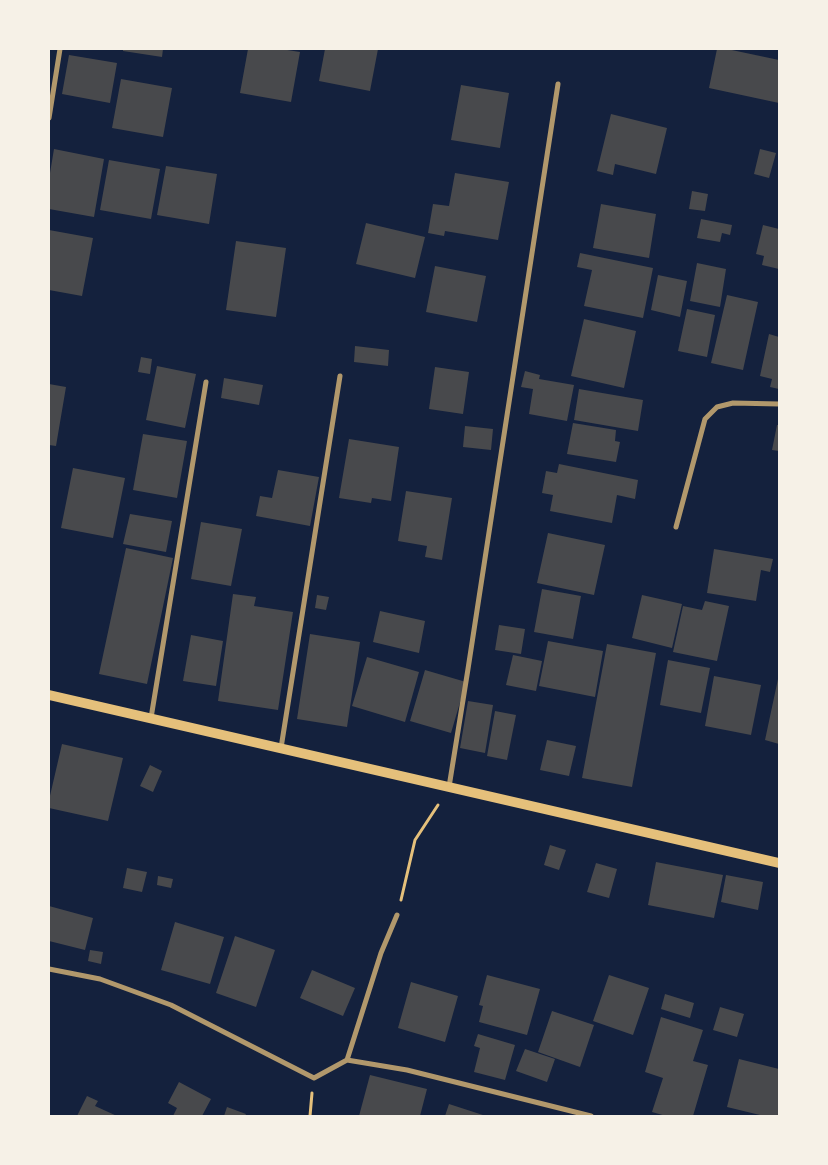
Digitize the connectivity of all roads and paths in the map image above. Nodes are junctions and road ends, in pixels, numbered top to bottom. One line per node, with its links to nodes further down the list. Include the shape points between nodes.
1 (60, 49): 3 (street)
2 (558, 84): 11 (street)
3 (49, 118)
4 (340, 376): 10 (street)
5 (206, 382): 9 (street)
6 (779, 404): 7 (street, via 733,403 717,407 705,419)
7 (676, 528)
8 (49, 695): 9 (main road)
9 (151, 719): 10 (main road)
10 (281, 748): 11 (main road)
11 (449, 787): 12 (main road); 13 (path, via 416,840)
12 (779, 863)
13 (397, 915): 15 (street, via 381,953)
14 (49, 969): 16 (street, via 100,979 171,1005)
15 (347, 1060): 16 (street); 18 (street, via 407,1070)
16 (314, 1078): 17 (path)
17 (310, 1116)
18 (591, 1116)

